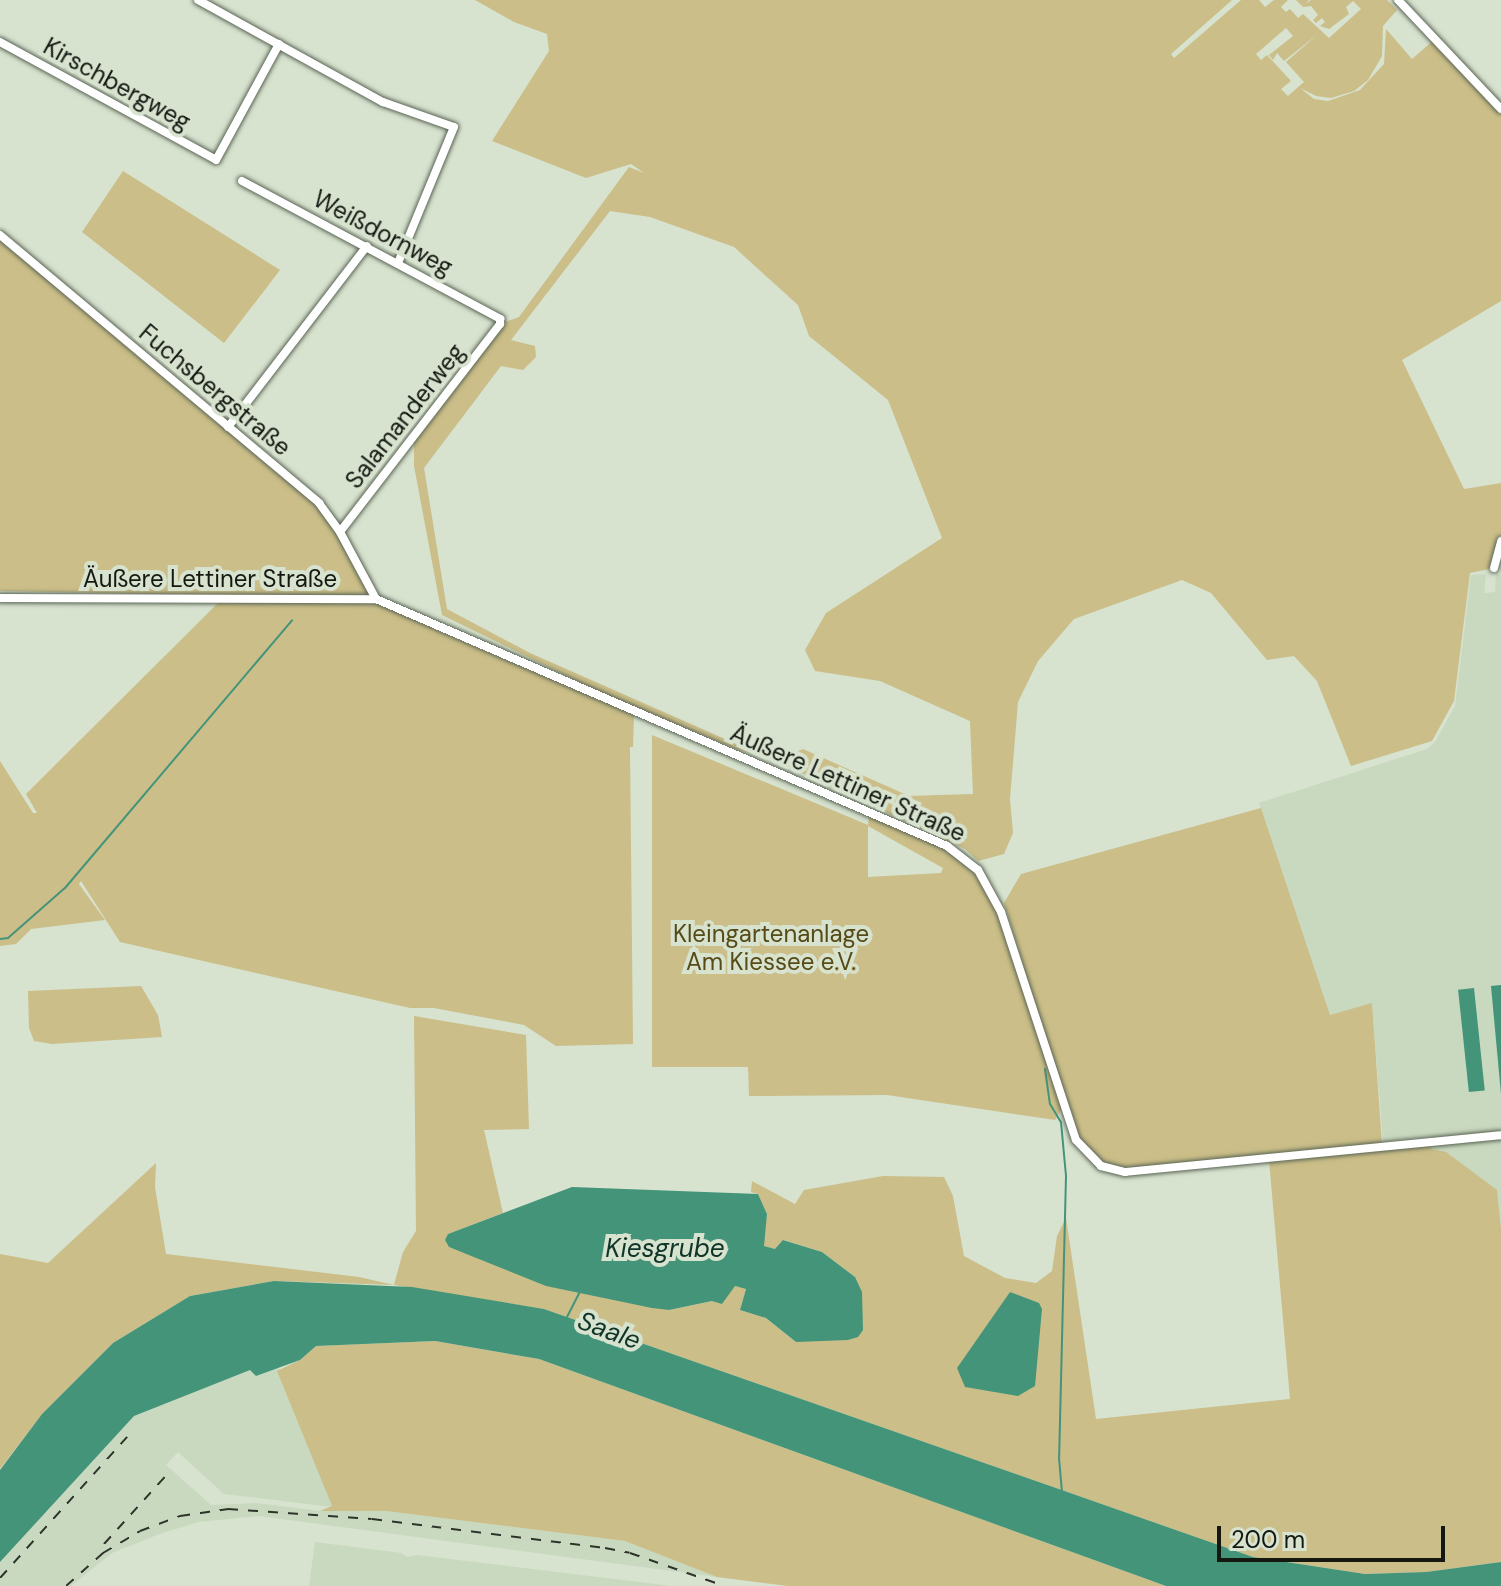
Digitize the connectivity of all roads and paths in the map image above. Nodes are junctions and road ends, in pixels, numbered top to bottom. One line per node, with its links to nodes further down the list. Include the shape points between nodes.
1 (198, 0): 4 (street)
2 (1398, 0): 5 (street)
3 (0, 42): 4 (street, Kirschbergweg, via 216,160)
4 (279, 44): 9 (street, via 383,102 454,127)
5 (1501, 109)
6 (242, 181): 8 (street, Weißdornweg)
7 (0, 235): 11 (street, Fuchsbergstraße)
8 (367, 246): 9 (street, Weißdornweg); 11 (street)
9 (398, 263): 10 (street, Weißdornweg, via 500,319)
10 (500, 324): 12 (street, Salamanderweg)
11 (228, 427): 12 (street, Fuchsbergstraße, via 319,503)
12 (340, 532): 16 (street, Fuchsbergstraße)
13 (1501, 541): 14 (street)
14 (1494, 568)
15 (0, 598): 16 (street, Äußere Lettiner Straße)
16 (376, 599): 17 (street, Äußere Lettiner Straße, via 965,857 1001,912 1076,1140 1101,1166 1125,1172)
17 (1501, 1135)

